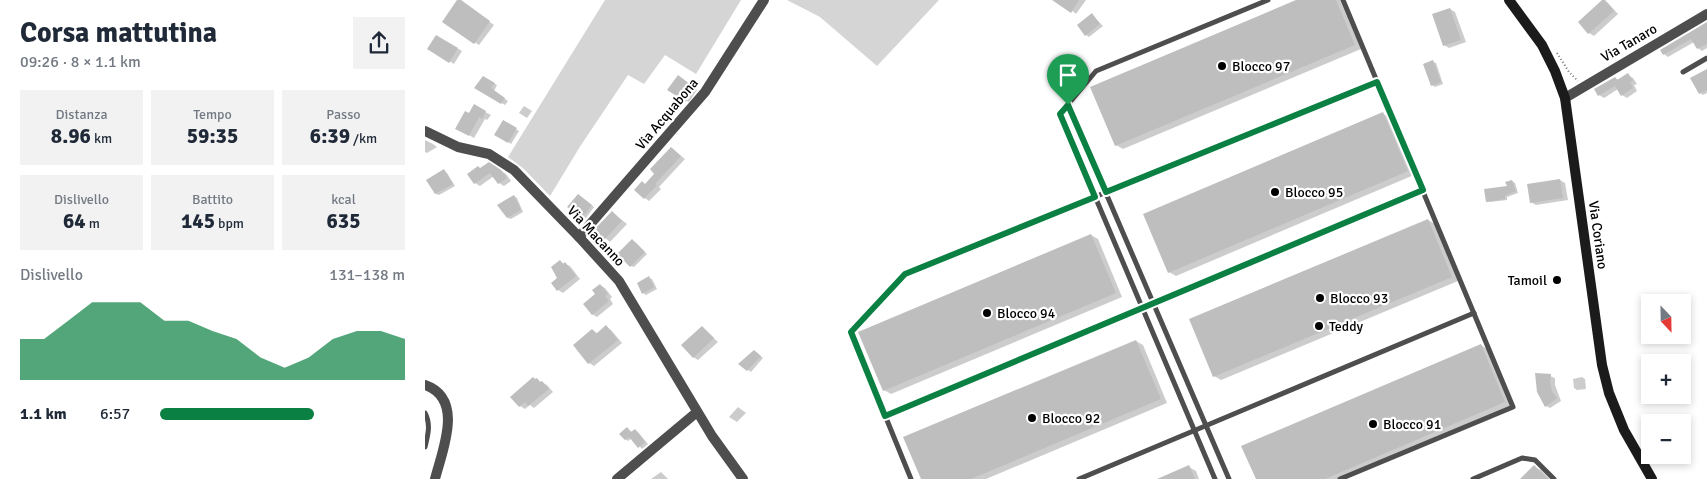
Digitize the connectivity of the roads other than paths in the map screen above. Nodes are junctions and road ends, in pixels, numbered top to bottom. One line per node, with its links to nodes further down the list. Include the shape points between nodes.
1 (764, 0): 15 (street, Via Acquabona, via 705,92)
2 (1268, 0): 10 (lane, via 1097,71)
3 (1343, 0): 8 (lane)
4 (1509, 0): 9 (main road, Via Coriano, via 1542,45)
5 (1707, 14): 9 (street, Via Tanaro)
6 (1707, 58): 7 (lane)
7 (1683, 72)
8 (1377, 82): 12 (lane); 13 (lane)
9 (1565, 98): 36 (main road, Via Coriano, via 1602,365 1624,430)
10 (1068, 105): 13 (lane); 14 (lane, via 1060,114)
11 (425, 131): 15 (street, Via Macanno, via 458,147 489,154 514,170)
12 (1423, 190): 16 (lane); 18 (lane)
13 (1106, 192): 14 (lane); 16 (lane)
14 (1095, 197): 17 (lane); 22 (lane, via 905,274 851,332)
15 (579, 237): 20 (street, Via Macanno, via 619,281)
16 (1154, 303): 17 (lane); 23 (lane)
17 (1143, 308): 22 (lane); 24 (lane)
18 (1474, 313): 23 (lane); 33 (lane, via 1513,407)
19 (425, 385): 26 (street, via 440,396 448,411 448,430)
20 (697, 412): 27 (street); 28 (street, Via Macanno)
21 (425, 413): 25 (lane, via 429,432)
22 (885, 416): 29 (lane)
23 (1207, 426): 24 (lane); 32 (lane)
24 (1195, 430): 30 (lane); 31 (lane)
25 (425, 446)
26 (435, 479)
27 (617, 479)
28 (743, 479)
29 (911, 479)
30 (1079, 479)
31 (1215, 479)
32 (1229, 479)
33 (1340, 479)
34 (1473, 479): 35 (lane, via 1522,458 1535,460)
35 (1554, 479)
36 (1651, 479)

